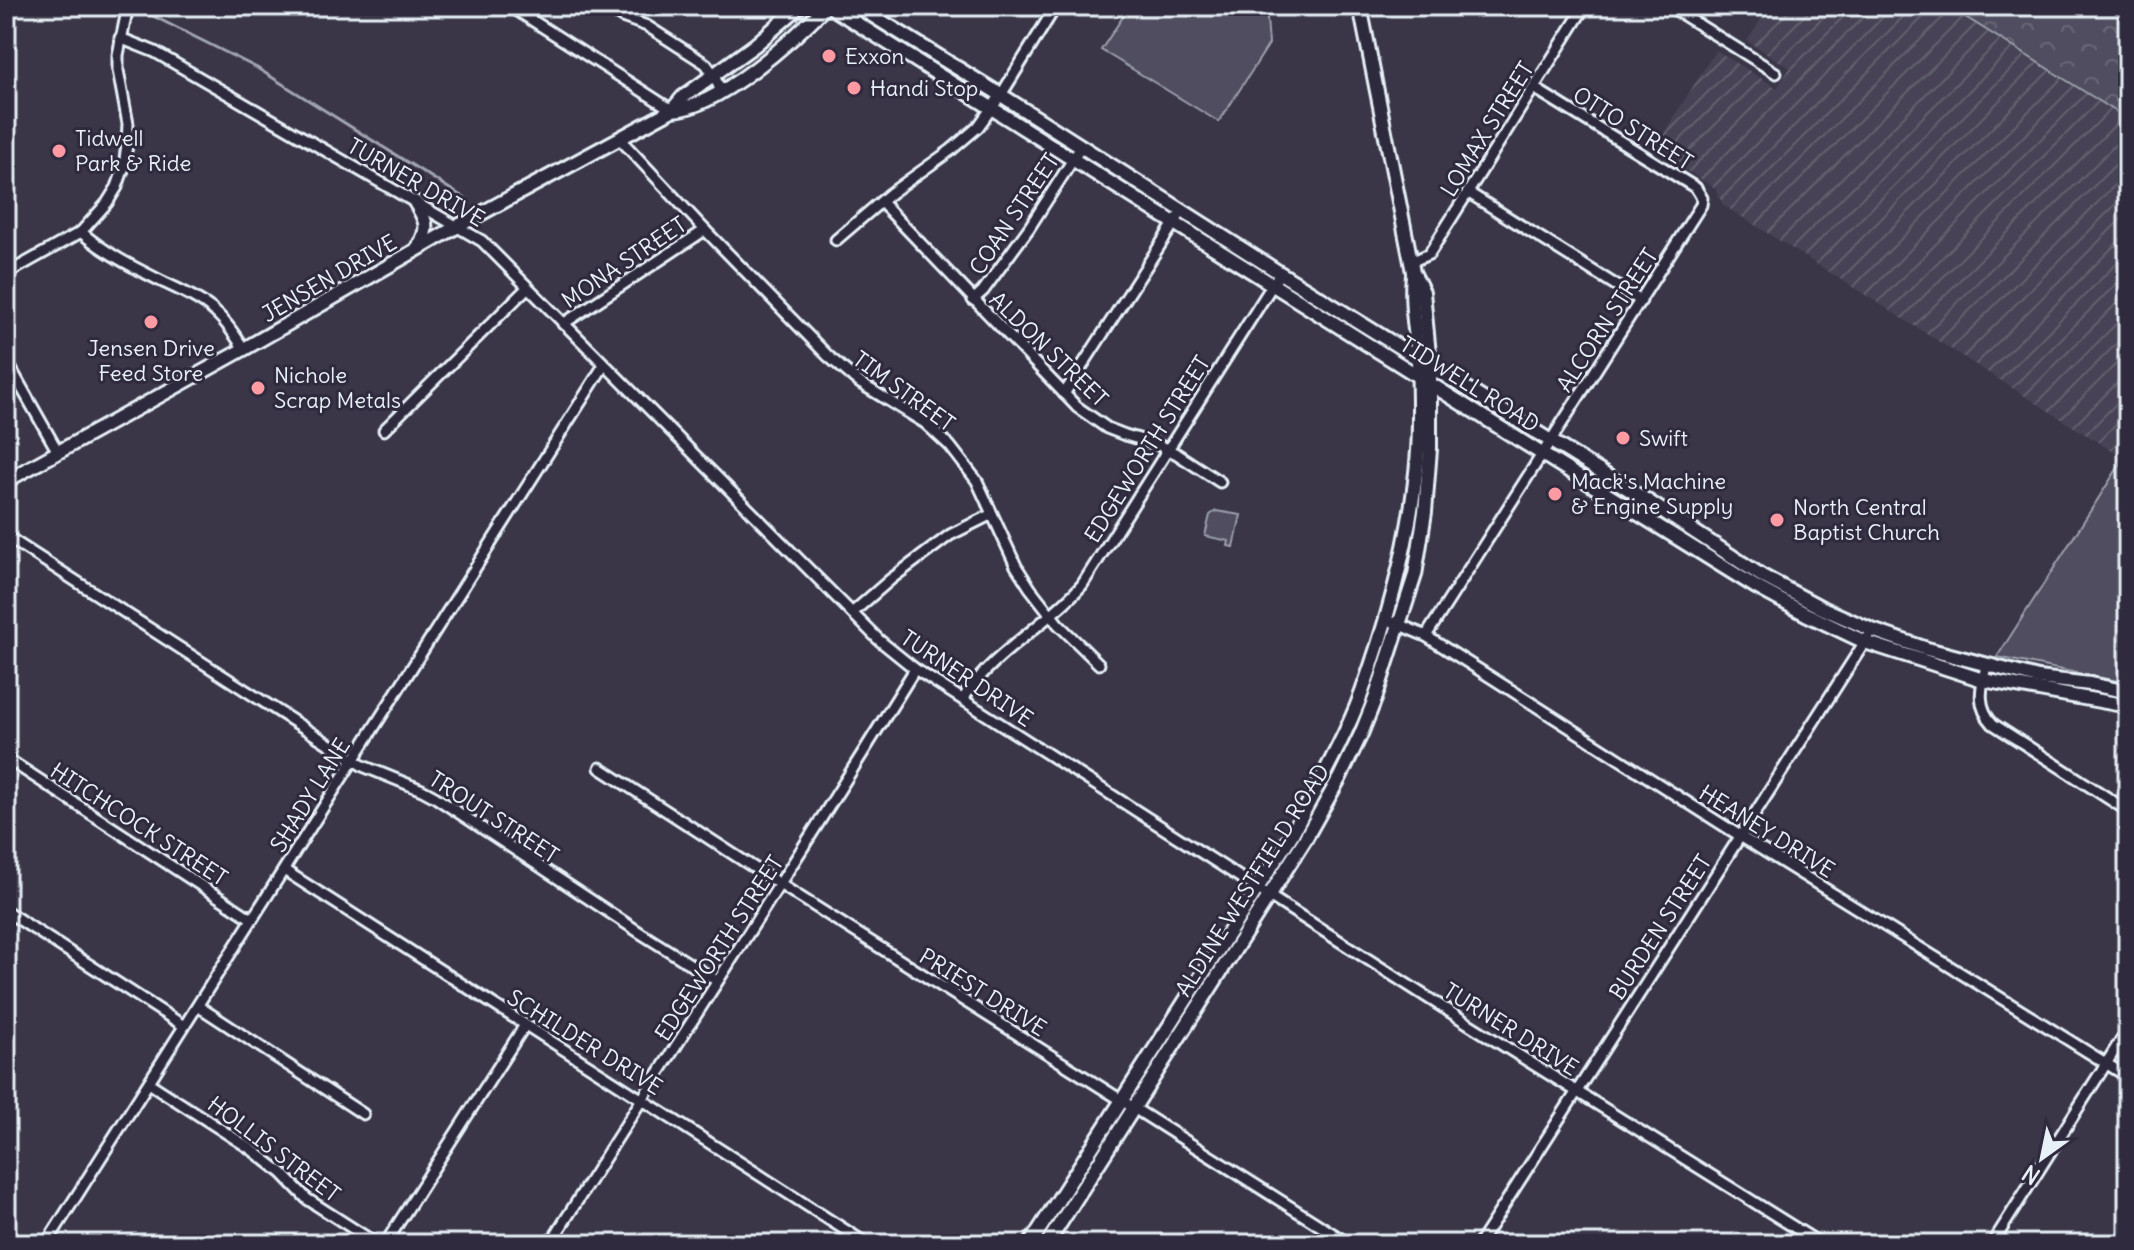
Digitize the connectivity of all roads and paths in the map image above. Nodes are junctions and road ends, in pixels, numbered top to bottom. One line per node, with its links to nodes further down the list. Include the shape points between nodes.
1 (510, 6): 18 (street)
2 (605, 6): 13 (street, via 647,26 706,64)
3 (800, 6): 13 (main road, JENSEN DRIVE)
4 (828, 6): 15 (main road, JENSEN DRIVE); 17 (main road, TIDWELL ROAD)
5 (857, 6): 16 (main road, TIDWELL ROAD)
6 (1056, 6): 16 (street)
7 (1360, 6): 33 (main road, ALDINE WESTFIELD ROAD)
8 (1585, 6): 14 (street, LOMAX STREET)
9 (1669, 6): 12 (street)
10 (126, 11): 11 (street)
11 (120, 38): 23 (street, TURNER DRIVE, via 155,52); 30 (street, via 118,70 128,124 124,167 117,187)
12 (1776, 73)
13 (714, 75): 15 (street); 18 (main road, JENSEN DRIVE)
14 (1534, 88): 22 (street, LOMAX STREET); 25 (street, OTTO STREET, via 1696,188)
15 (721, 92): 18 (main road, JENSEN DRIVE, via 684,110)
16 (1001, 95): 17 (street); 20 (main road, TIDWELL ROAD)
17 (992, 107): 21 (main road, TIDWELL ROAD); 24 (street, via 969,136)
18 (672, 110): 19 (main road, JENSEN DRIVE)
19 (619, 138): 28 (main road, JENSEN DRIVE); 29 (street, TIM STREET)
20 (1081, 147): 21 (street, COAN STREET); 26 (main road, TIDWELL ROAD)
21 (1073, 159): 27 (main road, TIDWELL ROAD); 38 (street, COAN STREET)
22 (1469, 193): 33 (street, LOMAX STREET, via 1429,254); 39 (street)
23 (415, 202): 28 (street, TURNER DRIVE); 32 (main road, via 426,227)
24 (881, 202): 31 (street); 38 (street, ALDON STREET)
25 (1701, 205): 39 (street, ALCORN STREET)
26 (1182, 211): 27 (street); 34 (main road, TIDWELL ROAD)
27 (1174, 223): 36 (main road, TIDWELL ROAD); 48 (street)
28 (458, 226): 32 (main road, JENSEN DRIVE); 37 (street, TURNER DRIVE, via 482,241)
29 (705, 230): 40 (street, MONA STREET); 59 (street, TIM STREET, via 840,367 925,423 950,446 977,481)
30 (81, 232): 35 (street); 41 (street, via 119,260 209,307)
31 (836, 240)
32 (416, 250): 41 (main road, JENSEN DRIVE)
33 (1412, 267): 42 (main road, ALDINE WESTFIELD ROAD); 45 (main road, ALDINE WESTFIELD ROAD, via 1423,292)
34 (1280, 273): 36 (street, EDGEWORTH STREET); 42 (main road, TIDWELL ROAD)
35 (6, 274)
36 (1273, 285): 46 (main road, TIDWELL ROAD); 51 (street, EDGEWORTH STREET)
37 (527, 288): 40 (street, TURNER DRIVE); 49 (street)
38 (973, 300): 48 (street, ALDON STREET)
39 (1641, 301): 50 (street, ALCORN STREET)
40 (563, 324): 44 (street, TURNER DRIVE)
41 (244, 349): 52 (main road, JENSEN DRIVE)
42 (1417, 357): 45 (main road, TIDWELL ROAD); 46 (main road, ALDINE WESTFIELD ROAD)
43 (6, 360): 52 (street)
44 (604, 365): 62 (street, TURNER DRIVE); 76 (street, SHADY LANE)
45 (1430, 365): 47 (main road, ALDINE WESTFIELD ROAD); 50 (main road, TIDWELL ROAD)
46 (1417, 374): 47 (main road, TIDWELL ROAD); 57 (main road, ALDINE WESTFIELD ROAD)
47 (1429, 381): 53 (main road, TIDWELL ROAD); 57 (main road, ALDINE WESTFIELD ROAD, via 1430,449)
48 (1064, 394): 51 (street, ALDON STREET, via 1107,428)
49 (384, 430)
50 (1551, 441): 53 (street, ALCORN STREET); 56 (main road, TIDWELL ROAD)
51 (1168, 450): 55 (street, ALDON STREET); 63 (street, EDGEWORTH STREET, via 1082,585)
52 (58, 452): 54 (main road, JENSEN DRIVE)
53 (1542, 454): 58 (main road, TIDWELL ROAD); 66 (street, ALCORN STREET)
54 (6, 481)
55 (1220, 482)
56 (1646, 500): 58 (main road); 61 (main road, TIDWELL ROAD)
57 (1418, 512): 64 (main road, ALDINE WESTFIELD ROAD); 65 (main road, ALDINE WESTFIELD ROAD, via 1415,575)
58 (1636, 512): 61 (main road, TIDWELL ROAD)
59 (992, 514): 62 (street, via 950,535); 63 (street, TIM STREET, via 1016,566)
60 (6, 536): 76 (street, TROUT STREET)
61 (1759, 582): 67 (main road, TIDWELL ROAD, via 1820,607)
62 (852, 613): 70 (street, TURNER DRIVE)
63 (1051, 615): 68 (street, TIM STREET); 73 (street, EDGEWORTH STREET, via 989,668)
64 (1385, 618): 65 (street, HEANEY DRIVE); 82 (main road, ALDINE WESTFIELD ROAD, via 1346,728 1292,834)
65 (1399, 624): 66 (street, HEANEY DRIVE); 83 (main road, ALDINE WESTFIELD ROAD, via 1350,757)
66 (1426, 636): 79 (street, HEANEY DRIVE)
67 (1869, 636): 69 (main road, TIDWELL ROAD); 71 (main road, TIDWELL ROAD); 79 (street, BURDEN STREET)
68 (1099, 664)
69 (1986, 666): 71 (street); 72 (main road, TIDWELL ROAD)
70 (915, 669): 73 (street, TURNER DRIVE); 81 (street, EDGEWORTH STREET)
71 (1983, 680): 74 (main road, TIDWELL ROAD); 78 (street, via 1982,708 1993,724)
72 (2128, 692)
73 (963, 699): 82 (street, TURNER DRIVE)
74 (2128, 708)
75 (6, 758): 85 (street, HITCHCOCK STREET)
76 (353, 760): 80 (street, SHADY LANE); 86 (street, TROUT STREET, via 435,797)
77 (600, 768): 81 (street, PRIEST DRIVE)
78 (2128, 811)
79 (1740, 836): 93 (street, HEANEY DRIVE); 96 (street, BURDEN STREET)
80 (284, 870): 85 (street, SHADY LANE); 90 (street, SCHILDER DRIVE)
81 (781, 885): 86 (street, EDGEWORTH STREET); 98 (street, PRIEST DRIVE)
82 (1257, 888): 83 (street, TURNER DRIVE); 87 (main road, ALDINE WESTFIELD ROAD)
83 (1269, 896): 88 (main road, ALDINE WESTFIELD ROAD); 96 (street, TURNER DRIVE)
84 (6, 911): 91 (street)
85 (252, 919): 89 (street, SHADY LANE)
86 (717, 981): 97 (street, EDGEWORTH STREET)
87 (1187, 996): 88 (main road); 98 (main road, ALDINE WESTFIELD ROAD)
88 (1199, 1004): 99 (main road, ALDINE WESTFIELD ROAD)
89 (198, 1006): 91 (street, SHADY LANE); 100 (street)
90 (525, 1025): 97 (street, SCHILDER DRIVE); 106 (street)
91 (184, 1026): 95 (street, SHADY LANE)
92 (2128, 1029): 93 (street)
93 (2106, 1063): 94 (street, HEANEY DRIVE); 114 (street)
94 (2128, 1077)
95 (149, 1083): 104 (street, SHADY LANE); 105 (street, HOLLIS STREET, via 251,1149 307,1199)
96 (1576, 1092): 112 (street, BURDEN STREET); 113 (street, TURNER DRIVE)
97 (643, 1100): 103 (street, EDGEWORTH STREET); 108 (street, SCHILDER DRIVE)
98 (1121, 1101): 99 (street, PRIEST DRIVE); 101 (main road, ALDINE WESTFIELD ROAD)
99 (1134, 1108): 102 (main road, ALDINE WESTFIELD ROAD); 111 (street, PRIEST DRIVE)
100 (363, 1114)
101 (1051, 1211): 102 (main road); 109 (main road, ALDINE WESTFIELD ROAD)
102 (1064, 1218): 110 (main road, ALDINE WESTFIELD ROAD)
103 (552, 1240): 107 (street)
104 (46, 1244)
105 (377, 1244)
106 (385, 1244)
107 (567, 1244)
108 (867, 1244)
109 (1030, 1244)
110 (1047, 1244)
111 (1349, 1244)
112 (1479, 1244)
113 (1821, 1244)
114 (1992, 1244)

